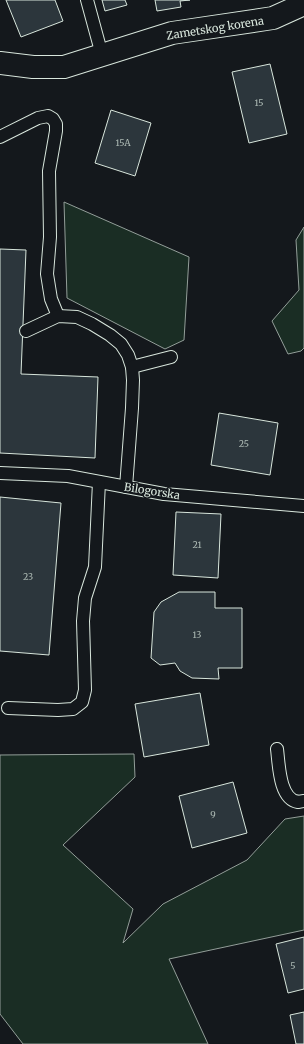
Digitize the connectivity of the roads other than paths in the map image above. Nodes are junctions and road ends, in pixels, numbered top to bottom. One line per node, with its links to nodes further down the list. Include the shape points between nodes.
1 (87, 0): 3 (lane)
2 (304, 4): 3 (street, Zametskog korena, via 273,18 172,33)
3 (102, 55): 4 (street, Zametskog korena, via 64,67 33,67)
4 (0, 62)
5 (0, 137): 6 (lane, via 38,118 48,116 56,124 49,172 50,237 47,274 51,299)
6 (58, 316): 7 (lane); 9 (lane, via 77,318 110,335 121,344)
7 (26, 331)
8 (171, 357): 9 (lane)
9 (132, 367): 12 (lane, via 134,380)
10 (0, 472): 11 (lane, Bilogorska, via 68,476)
11 (99, 482): 12 (lane, Bilogorska); 14 (lane, via 95,567 85,598 83,621 85,690 82,702 73,709 66,710)
12 (126, 487): 13 (lane, Bilogorska, via 164,494)
13 (304, 506)
14 (8, 708)
15 (277, 749): 16 (lane, via 282,784 288,796 298,802)
16 (304, 801)

